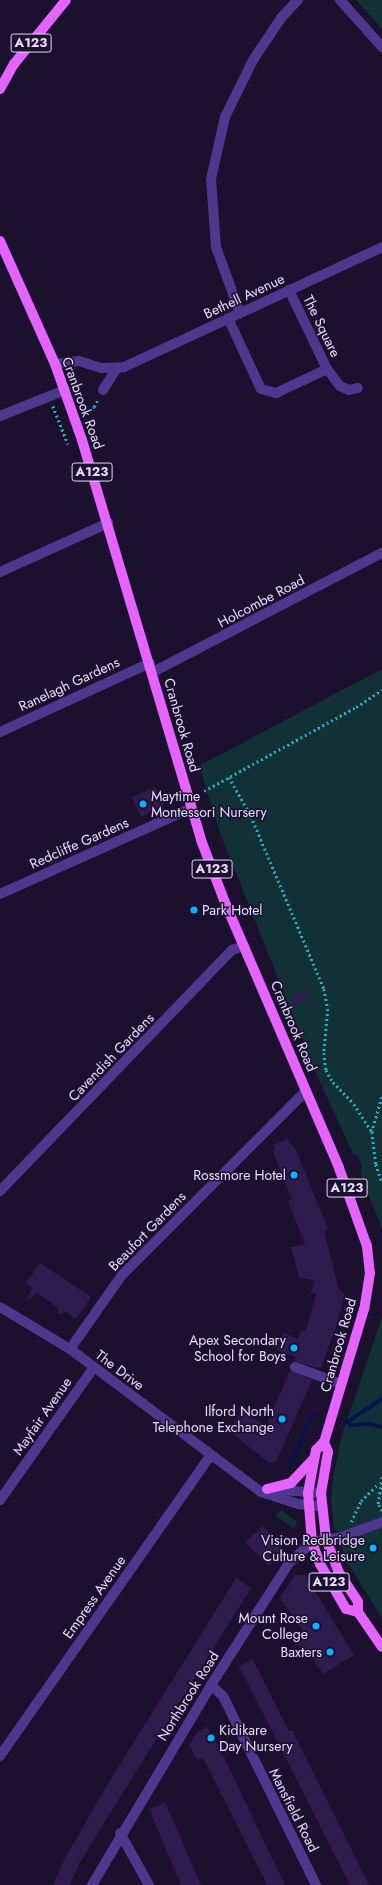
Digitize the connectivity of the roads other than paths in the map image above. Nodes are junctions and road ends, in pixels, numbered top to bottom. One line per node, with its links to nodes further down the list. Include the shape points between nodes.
1 (66, 0): 5 (main road, A123, via 14,64)
2 (298, 0): 9 (street, via 281,18 252,60 225,117 211,179 216,247)
3 (340, 0): 4 (street)
4 (382, 47)
5 (0, 89)
6 (0, 241): 11 (main road, Cranbrook Road / A123)
7 (382, 247): 8 (street, Bethell Avenue)
8 (289, 290): 9 (street, Bethell Avenue); 13 (street, The Square)
9 (240, 313): 10 (street, Bethell Avenue)
10 (228, 318): 12 (street, Bethell Avenue); 13 (street, The Square, via 261,389 276,393)
11 (55, 364): 12 (street, Bethell Avenue, via 79,361 101,368); 15 (main road, Cranbrook Road / A123)
12 (117, 368): 16 (street)
13 (327, 369): 14 (street, via 340,386 349,390)
14 (358, 388)
15 (65, 390): 17 (street); 18 (main road, Cranbrook Road / A123)
16 (103, 390)
17 (0, 416)
18 (108, 523): 20 (street); 21 (main road, Cranbrook Road / A123)
19 (382, 553): 21 (street, Holcombe Road)
20 (0, 572)
21 (151, 667): 22 (street, Ranelagh Gardens); 23 (main road, Cranbrook Road / A123)
22 (0, 732)
23 (191, 808): 24 (street, Redcliffe Gardens); 25 (main road, Cranbrook Road / A123)
24 (0, 894)
25 (244, 946): 26 (main road, Cranbrook Road / A123); 27 (street, Cavendish Gardens, via 232,950)
26 (306, 1091): 29 (street, Beaufort Gardens, via 122,1275); 32 (main road, Cranbrook Road / A123, via 339,1168 367,1246 370,1273 364,1309)
27 (0, 1191)
28 (0, 1307): 29 (street, The Drive)
29 (70, 1349): 30 (street, The Drive)
30 (94, 1367): 34 (street, The Drive); 39 (street, Mayfair Avenue)
31 (295, 1367): 32 (street)
32 (341, 1384): 33 (main road, Cranbrook Road / A123)
33 (324, 1442): 35 (main road, Cranbrook Road / A123, via 316,1450); 38 (main road, Cranbrook Road / A123, via 328,1452)
34 (211, 1455): 36 (street, The Drive); 48 (street, Empress Avenue)
35 (314, 1458): 36 (main road, via 291,1483); 37 (main road, Cranbrook Road / A123)
36 (263, 1489): 37 (street, The Drive); 40 (street, The Drive, via 266,1495)
37 (308, 1493): 38 (street, The Drive); 40 (main road, Cranbrook Road / A123)
38 (321, 1493): 41 (main road, Cranbrook Road / A123)
39 (0, 1500)
40 (308, 1506): 41 (street, The Drive); 44 (main road, Cranbrook Road / A123)
41 (322, 1507): 43 (main road, Cranbrook Road / A123)
42 (382, 1522): 43 (street, via 342,1538)
43 (326, 1539): 44 (street); 45 (main road, Cranbrook Road / A123, via 338,1571 358,1602)
44 (312, 1542): 45 (main road, Cranbrook Road / A123, via 320,1564 346,1609); 47 (street, Northbrook Road, via 289,1563)
45 (358, 1612): 46 (main road, Cranbrook Road / A123)
46 (382, 1647)
47 (211, 1685): 49 (street, Northbrook Road); 52 (street, Mansfield Road, via 222,1696)
48 (0, 1756)
49 (120, 1833): 50 (street, Northbrook Road); 51 (street)
50 (92, 1885)
51 (149, 1885)
52 (316, 1885)

